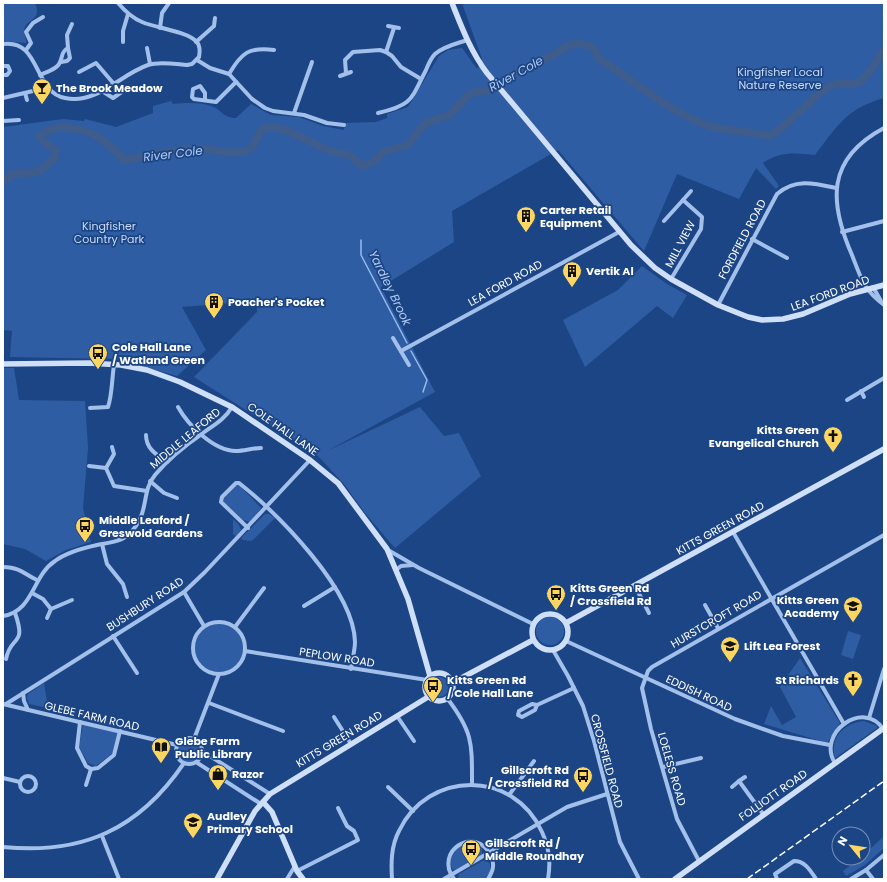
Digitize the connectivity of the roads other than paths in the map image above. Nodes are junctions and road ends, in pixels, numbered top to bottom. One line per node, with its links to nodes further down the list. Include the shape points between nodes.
1 (118, 3): 4 (street)
2 (169, 3): 9 (street, via 162,14)
3 (452, 3): 10 (street, LEA FORD ROAD)
4 (128, 14): 9 (street, via 141,22); 11 (street)
5 (43, 17): 16 (street, via 26,32 31,43)
6 (215, 18): 12 (street, via 214,26)
7 (72, 24): 14 (street, via 67,35)
8 (388, 26): 18 (street, via 396,28)
9 (160, 28): 12 (street)
10 (467, 40): 31 (street, via 443,48 434,55); 52 (street, LEA FORD ROAD, via 487,73)
11 (123, 42)
12 (196, 42): 19 (street, via 200,52)
13 (3, 44): 16 (street, via 20,46)
14 (68, 48): 20 (street, via 62,53); 20 (street, via 70,58)
15 (147, 48): 22 (street)
16 (26, 50): 29 (street)
17 (274, 50): 27 (street, via 250,50 238,60)
18 (386, 52): 26 (street, via 353,52 346,60); 31 (street, via 401,67)
19 (197, 60): 22 (street, via 187,65); 27 (street, via 210,68)
20 (61, 62): 29 (street)
21 (312, 62): 41 (street)
22 (150, 64): 33 (street)
23 (3, 66): 28 (street, via 8,66 10,71)
24 (79, 72): 33 (street, via 96,63)
25 (351, 72): 26 (street)
26 (346, 73): 30 (street)
27 (229, 74): 32 (street)
28 (3, 75)
29 (40, 75): 36 (street, via 50,90 63,98 83,98)
30 (340, 76)
31 (421, 78): 42 (street, via 414,94 404,105)
32 (236, 82): 40 (street, via 216,102); 41 (street, via 265,108)
33 (114, 84): 36 (street)
34 (129, 87): 36 (street, via 113,98)
35 (33, 91): 37 (street)
36 (102, 91)
37 (25, 93): 38 (street); 39 (street)
38 (3, 98)
39 (28, 100)
40 (206, 100)
41 (294, 113): 45 (street, via 327,123)
42 (378, 113)
43 (18, 120): 44 (street)
44 (3, 122)
45 (344, 125)
46 (884, 128): 47 (street, via 870,136 850,156)
47 (836, 188): 53 (street, via 836,204); 54 (street, FORDFIELD ROAD, via 803,182 786,187 771,202)
48 (692, 191): 49 (street, MILL VIEW)
49 (683, 200): 50 (street, MILL VIEW); 56 (street, MILL VIEW, via 700,215 702,223)
50 (664, 221)
51 (884, 221): 53 (street)
52 (619, 232): 56 (street, LEA FORD ROAD, via 655,268); 63 (street, LEA FORD ROAD)
53 (842, 232): 59 (street)
54 (752, 239): 55 (street); 61 (street, FORDFIELD ROAD)
55 (787, 258)
56 (671, 279): 61 (street, LEA FORD ROAD)
57 (884, 285): 58 (street, LEA FORD ROAD)
58 (873, 287): 59 (street, LEA FORD ROAD); 60 (street)
59 (866, 289): 60 (street); 61 (street, LEA FORD ROAD, via 783,319 762,320 748,317)
60 (884, 304)
61 (718, 305)
62 (393, 338): 63 (street)
63 (401, 351): 66 (street)
64 (3, 364): 65 (street, COLE HALL LANE)
65 (114, 365): 71 (street, COLE HALL LANE, via 147,370); 73 (street, via 108,407)
66 (409, 365)
67 (884, 378): 68 (street)
68 (860, 391): 69 (street); 70 (street)
69 (864, 397)
70 (848, 400)
71 (232, 406): 74 (street, MIDDLE LEAFORD, via 227,415); 81 (street, COLE HALL LANE)
72 (178, 407): 74 (street, via 182,415)
73 (90, 408)
74 (202, 434): 78 (street, via 225,449 236,451); 82 (street, MIDDLE LEAFORD)
75 (146, 435): 82 (street, via 146,443 154,453)
76 (253, 443): 78 (street)
77 (112, 447): 84 (street, via 114,454)
78 (253, 448): 79 (street)
79 (261, 448)
80 (884, 449): 90 (street, KITTS GREEN ROAD)
81 (310, 460): 88 (street, BUSHBURY ROAD); 93 (street, COLE HALL LANE, via 338,483)
82 (167, 462): 85 (street, MIDDLE LEAFORD)
83 (89, 466): 84 (street)
84 (106, 468): 86 (street, via 114,486)
85 (150, 481): 86 (street, MIDDLE LEAFORD); 87 (street, via 164,493)
86 (147, 491): 92 (street, MIDDLE LEAFORD, via 142,516 134,528 119,540)
87 (177, 498)
88 (266, 507): 89 (street, BUSHBURY ROAD); 89 (street, via 238,482 222,497 220,500 223,504); 99 (street, via 308,550)
89 (248, 528): 101 (street, BUSHBURY ROAD)
90 (733, 532): 98 (street, KITTS GREEN ROAD); 104 (street)
91 (884, 535): 104 (street, HURSTCROFT ROAD)
92 (102, 544): 97 (street, MIDDLE LEAFORD, via 68,553 48,566); 103 (street, via 107,564 123,584)
93 (387, 549): 94 (street); 96 (street, COLE HALL LANE)
94 (414, 565): 96 (street, via 401,566); 114 (street)
95 (3, 566): 97 (street, via 17,568)
96 (396, 570): 129 (street, COLE HALL LANE, via 408,599)
97 (37, 580): 102 (street, MIDDLE LEAFORD)
98 (635, 586): 110 (street); 113 (street, KITTS GREEN ROAD)
99 (335, 587): 107 (street); 125 (street, via 352,625 355,642)
100 (264, 588): 116 (street)
101 (184, 592): 115 (street); 118 (street, BUSHBURY ROAD)
102 (32, 593): 108 (street, via 43,599); 109 (street, MIDDLE LEAFORD, via 24,606)
103 (128, 597)
104 (772, 597): 117 (street, HURSTCROFT ROAD); 144 (street)
105 (72, 600): 108 (street)
106 (705, 605): 117 (street)
107 (304, 606)
108 (51, 609): 112 (street)
109 (15, 613): 111 (street); 121 (street, via 19,637)
110 (649, 613)
111 (3, 616)
112 (47, 618)
113 (566, 623): 114 (street, via 560,617 549,614 541,616); 120 (street)
114 (533, 624): 119 (street)
115 (204, 626): 116 (street, via 223,622); 128 (street, via 193,644 195,658 204,669)
116 (235, 627): 123 (street, via 243,638)
117 (718, 628): 130 (street, HURSTCROFT ROAD, via 652,667)
118 (113, 636): 127 (street); 133 (street, BUSHBURY ROAD)
119 (533, 640): 122 (street, via 540,648); 131 (street)
120 (566, 640): 122 (street, via 561,647); 130 (street, EDDISH ROAD)
121 (5, 650): 124 (street)
122 (553, 650): 132 (street, CROSSFIELD ROAD)
123 (245, 651): 125 (street, PEPLOW ROAD); 128 (street, via 239,665 233,670)
124 (6, 660)
125 (351, 669): 129 (street, PEPLOW ROAD)
126 (884, 669): 142 (street)
127 (137, 673)
128 (219, 674): 136 (street)
129 (428, 678): 131 (street, via 442,674); 134 (street, via 425,689)
130 (645, 678): 152 (street, EDDISH ROAD, via 735,719 783,736); 159 (street, LOELESS ROAD, via 642,688)
131 (452, 683): 135 (street, via 452,690)
132 (574, 688): 138 (street); 170 (street, CROSSFIELD ROAD, via 592,735)
133 (24, 693): 137 (street, BUSHBURY ROAD); 139 (street)
134 (428, 697): 135 (street, via 438,701); 140 (street, KITTS GREEN ROAD)
135 (447, 698): 165 (street, via 461,716 468,732 472,746)
136 (209, 703): 147 (street); 148 (street)
137 (4, 704): 139 (street, GLEBE FARM ROAD)
138 (537, 705)
139 (28, 710): 143 (street, GLEBE FARM ROAD)
140 (397, 716): 149 (street); 150 (street, KITTS GREEN ROAD)
141 (334, 717): 150 (street)
142 (869, 718): 144 (street, via 856,718); 145 (street)
143 (80, 722): 146 (street, GLEBE FARM ROAD); 160 (street, via 77,748 86,766)
144 (844, 724): 152 (street, via 836,731)
145 (884, 729): 158 (street, FOLLIOTT ROAD)
146 (120, 731): 151 (street, GLEBE FARM ROAD); 160 (street, via 114,755 98,768)
147 (283, 731)
148 (194, 739): 151 (street, via 181,740); 153 (street)
149 (414, 741)
150 (351, 744): 169 (street, KITTS GREEN ROAD)
151 (177, 745): 157 (street, via 177,756)
152 (830, 745): 158 (street, via 830,756)
153 (202, 751): 156 (street); 169 (street)
154 (701, 758): 159 (street)
155 (534, 761): 171 (street)
156 (196, 762): 157 (street); 172 (street)
157 (184, 763): 177 (street, via 169,784 146,808 128,822)
158 (835, 763): 175 (street, FOLLIOTT ROAD)
159 (663, 767): 181 (street, LOELESS ROAD, via 676,819)
160 (91, 769): 166 (street)
161 (745, 777): 163 (street)
162 (3, 778): 164 (street)
163 (739, 781): 168 (street); 175 (street)
164 (20, 782)
165 (472, 784): 171 (street, via 497,789); 174 (street, via 447,788 424,800)
166 (86, 785)
167 (388, 787): 174 (street)
168 (732, 787)
169 (270, 794): 172 (street, KITTS GREEN ROAD)
170 (607, 794): 176 (street, via 567,806); 194 (street, CROSSFIELD ROAD, via 620,842)
171 (509, 795): 176 (street, via 531,812)
172 (262, 803): 182 (street, via 272,812); 186 (street, KITTS GREEN ROAD)
173 (338, 808): 182 (street, via 346,826 354,831 358,840)
174 (413, 811): 189 (street, via 404,821 395,842 392,853)
175 (763, 814): 181 (street, FOLLIOTT ROAD)
176 (538, 823): 179 (street); 193 (street, via 550,859)
177 (102, 836): 178 (street, via 53,848); 185 (street)
178 (3, 847)
179 (489, 852): 184 (street); 184 (street, via 477,842 460,844 450,854 448,868); 192 (street, via 494,867)
180 (884, 855): 183 (street)
181 (699, 861): 195 (street, FOLLIOTT ROAD)
182 (296, 868): 187 (street); 188 (street)
183 (866, 870): 198 (street); 199 (street)
184 (451, 874): 190 (street); 191 (street)
185 (119, 879)
186 (217, 879)
187 (286, 879)
188 (303, 879)
189 (392, 879)
190 (444, 879)
191 (454, 879)
192 (488, 879)
193 (548, 879)
194 (639, 879)
195 (675, 879)
196 (777, 879): 197 (street, via 775,874 794,861 804,864)
197 (816, 879)
198 (851, 879)
199 (873, 879)

